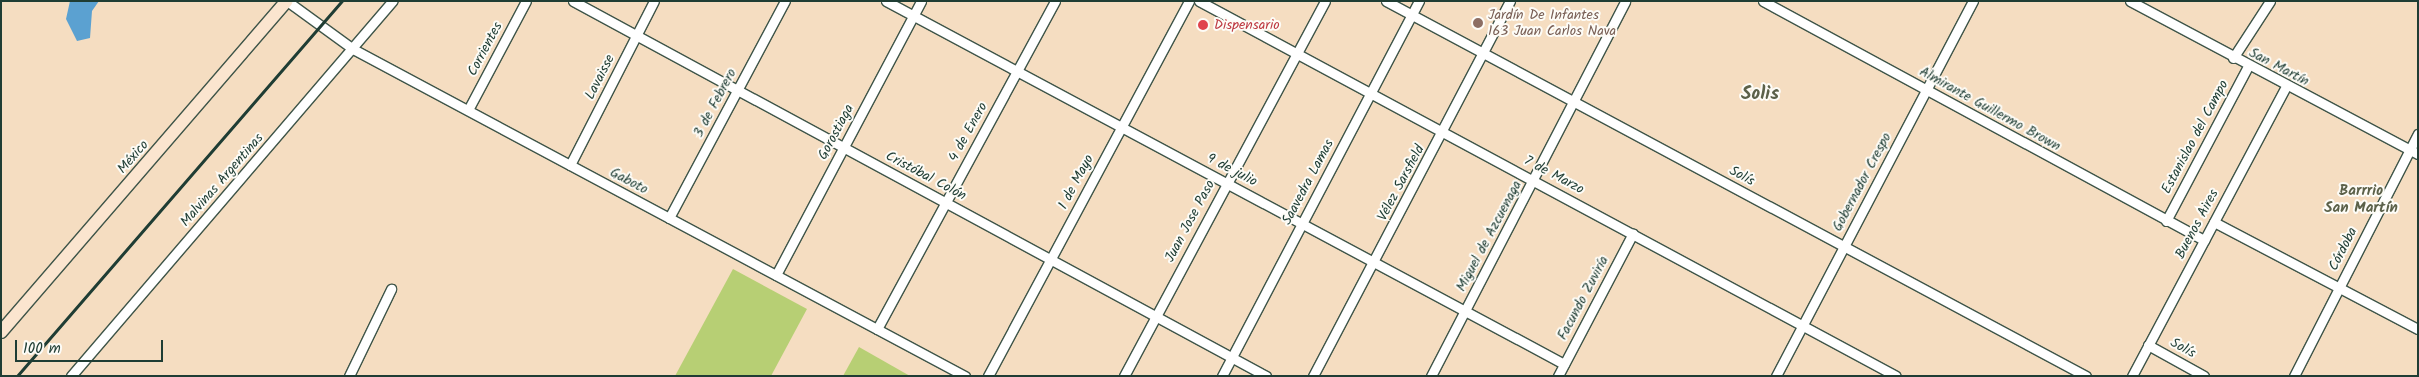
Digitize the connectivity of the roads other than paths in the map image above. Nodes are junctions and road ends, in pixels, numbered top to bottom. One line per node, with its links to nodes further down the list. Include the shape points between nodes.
1 (287, 1): 26 (street, Gaboto); 64 (street, México)
2 (392, 1): 26 (street, Malvinas Argentinas)
3 (526, 1): 37 (street, Corrientes)
4 (573, 1): 25 (street, Cristóbal Colón)
5 (654, 1): 25 (street, Lavaisse)
6 (785, 1): 33 (street, 3 de Febrero)
7 (886, 1): 24 (street, 9 de julio)
8 (921, 1): 24 (street, Gorostiaga)
9 (1054, 1): 31 (street, 4 de Enero)
10 (1189, 1): 38 (street, 1 de Mayo)
11 (1198, 1): 28 (street, 7 de Marzo)
12 (1325, 1): 28 (street, Juan Jose Paso)
13 (1386, 1): 23 (street, Solís)
14 (1419, 1): 23 (street, Saavedra Lamas)
15 (1510, 1): 27 (street, Vélez Sarsfield)
16 (1625, 1): 36 (street, Miguel de Azcuenaga)
17 (1763, 1): 34 (street, Almirante Guillermo Brown)
18 (1973, 1): 34 (street, Gobernador Crespo)
19 (2130, 1): 22 (street, San Martín)
20 (2150, 1): 22 (street)
21 (2270, 1): 29 (street)
22 (2146, 10): 29 (street, San Martín)
23 (1412, 15): 27 (street, Solís); 35 (street, Saavedra Lamas)
24 (913, 16): 31 (street, 9 de julio); 41 (street, Gorostiaga)
25 (636, 36): 33 (street, Cristóbal Colón); 43 (street, Lavaisse)
26 (353, 49): 37 (street, Gaboto); 69 (street, Malvinas Argentinas)
27 (1483, 53): 36 (street, Solís); 39 (street, Vélez Sarsfield)
28 (1296, 55): 35 (street, 7 de Marzo); 45 (street, Juan Jose Paso)
29 (2233, 58): 30 (street, San Martín)
30 (2248, 66): 32 (street, San Martín); 48 (street, Estanislao del Campo)
31 (1017, 71): 38 (street, 9 de julio); 46 (street, 4 de Enero)
32 (2286, 86): 42 (street, San Martín); 49 (street, Buenos Aires)
33 (737, 90): 41 (street, Cristóbal Colón); 47 (street, 3 de Febrero)
34 (1927, 90): 48 (street, Almirante Guillermo Brown); 53 (street, Gobernador Crespo)
35 (1370, 93): 39 (street, 7 de Marzo); 50 (street, Saavedra Lamas)
36 (1573, 101): 44 (street, Miguel de Azcuenaga); 53 (street, Solís)
37 (468, 110): 43 (street, Gaboto)
38 (1121, 126): 45 (street, 9 de julio); 54 (street, 1 de Mayo)
39 (1443, 132): 44 (street, 7 de Marzo); 55 (street, Vélez Sarsfield)
40 (2418, 134): 42 (street, Córdoba)
41 (844, 148): 46 (street, Cristóbal Colón); 56 (street, Gorostiaga)
42 (2414, 152): 57 (street, Córdoba)
43 (570, 165): 47 (street, Gaboto)
44 (1534, 179): 51 (street, 7 de Marzo); 59 (street, Miguel de Azcuenaga)
45 (1226, 183): 50 (street, 9 de julio); 60 (street, Juan Jose Paso)
46 (945, 203): 54 (street, Cristóbal Colón); 62 (street, 4 de Enero)
47 (669, 218): 56 (street, Gaboto)
48 (2166, 220): 52 (street, Almirante Guillermo Brown)
49 (2214, 222): 52 (street, Buenos Aires); 57 (street)
50 (1301, 223): 55 (street, 9 de julio); 66 (street, Saavedra Lamas)
51 (1633, 233): 61 (street, 7 de Marzo); 67 (street, Facundo Zuviría)
52 (2204, 240): 65 (street, Buenos Aires)
53 (1844, 246): 61 (street, Gobernador Crespo); 80 (street, Solís)
54 (1050, 259): 60 (street, Cristóbal Colón); 71 (street, 1 de Mayo)
55 (1374, 262): 59 (street, 9 de julio); 75 (street, Vélez Sarsfield)
56 (776, 275): 62 (street, Gaboto)
57 (2339, 287): 63 (street); 83 (street, Córdoba)
58 (391, 289): 68 (street)
59 (1465, 311): 67 (street, 9 de julio); 76 (street, Miguel de Azcuenaga)
60 (1156, 316): 66 (street, Cristóbal Colón); 72 (street, Juan Jose Paso)
61 (1801, 324): 78 (street, Gobernador Crespo); 79 (street, 7 de Marzo)
62 (877, 329): 70 (street, Gaboto)
63 (2418, 329)
64 (1, 332)
65 (2148, 345): 81 (street, Buenos Aires); 82 (street, Solís)
66 (1232, 357): 73 (street, Saavedra Lamas); 74 (street, Cristóbal Colón)
67 (1564, 364): 77 (street, Facundo Zuviría)
68 (350, 375)
69 (71, 376)
70 (965, 376)
71 (988, 376)
72 (1124, 376)
73 (1222, 376)
74 (1266, 376)
75 (1314, 376)
76 (1431, 376)
77 (1558, 376)
78 (1776, 376)
79 (1896, 376)
80 (2086, 376)
81 (2132, 376)
82 (2204, 376)
83 (2294, 376)

